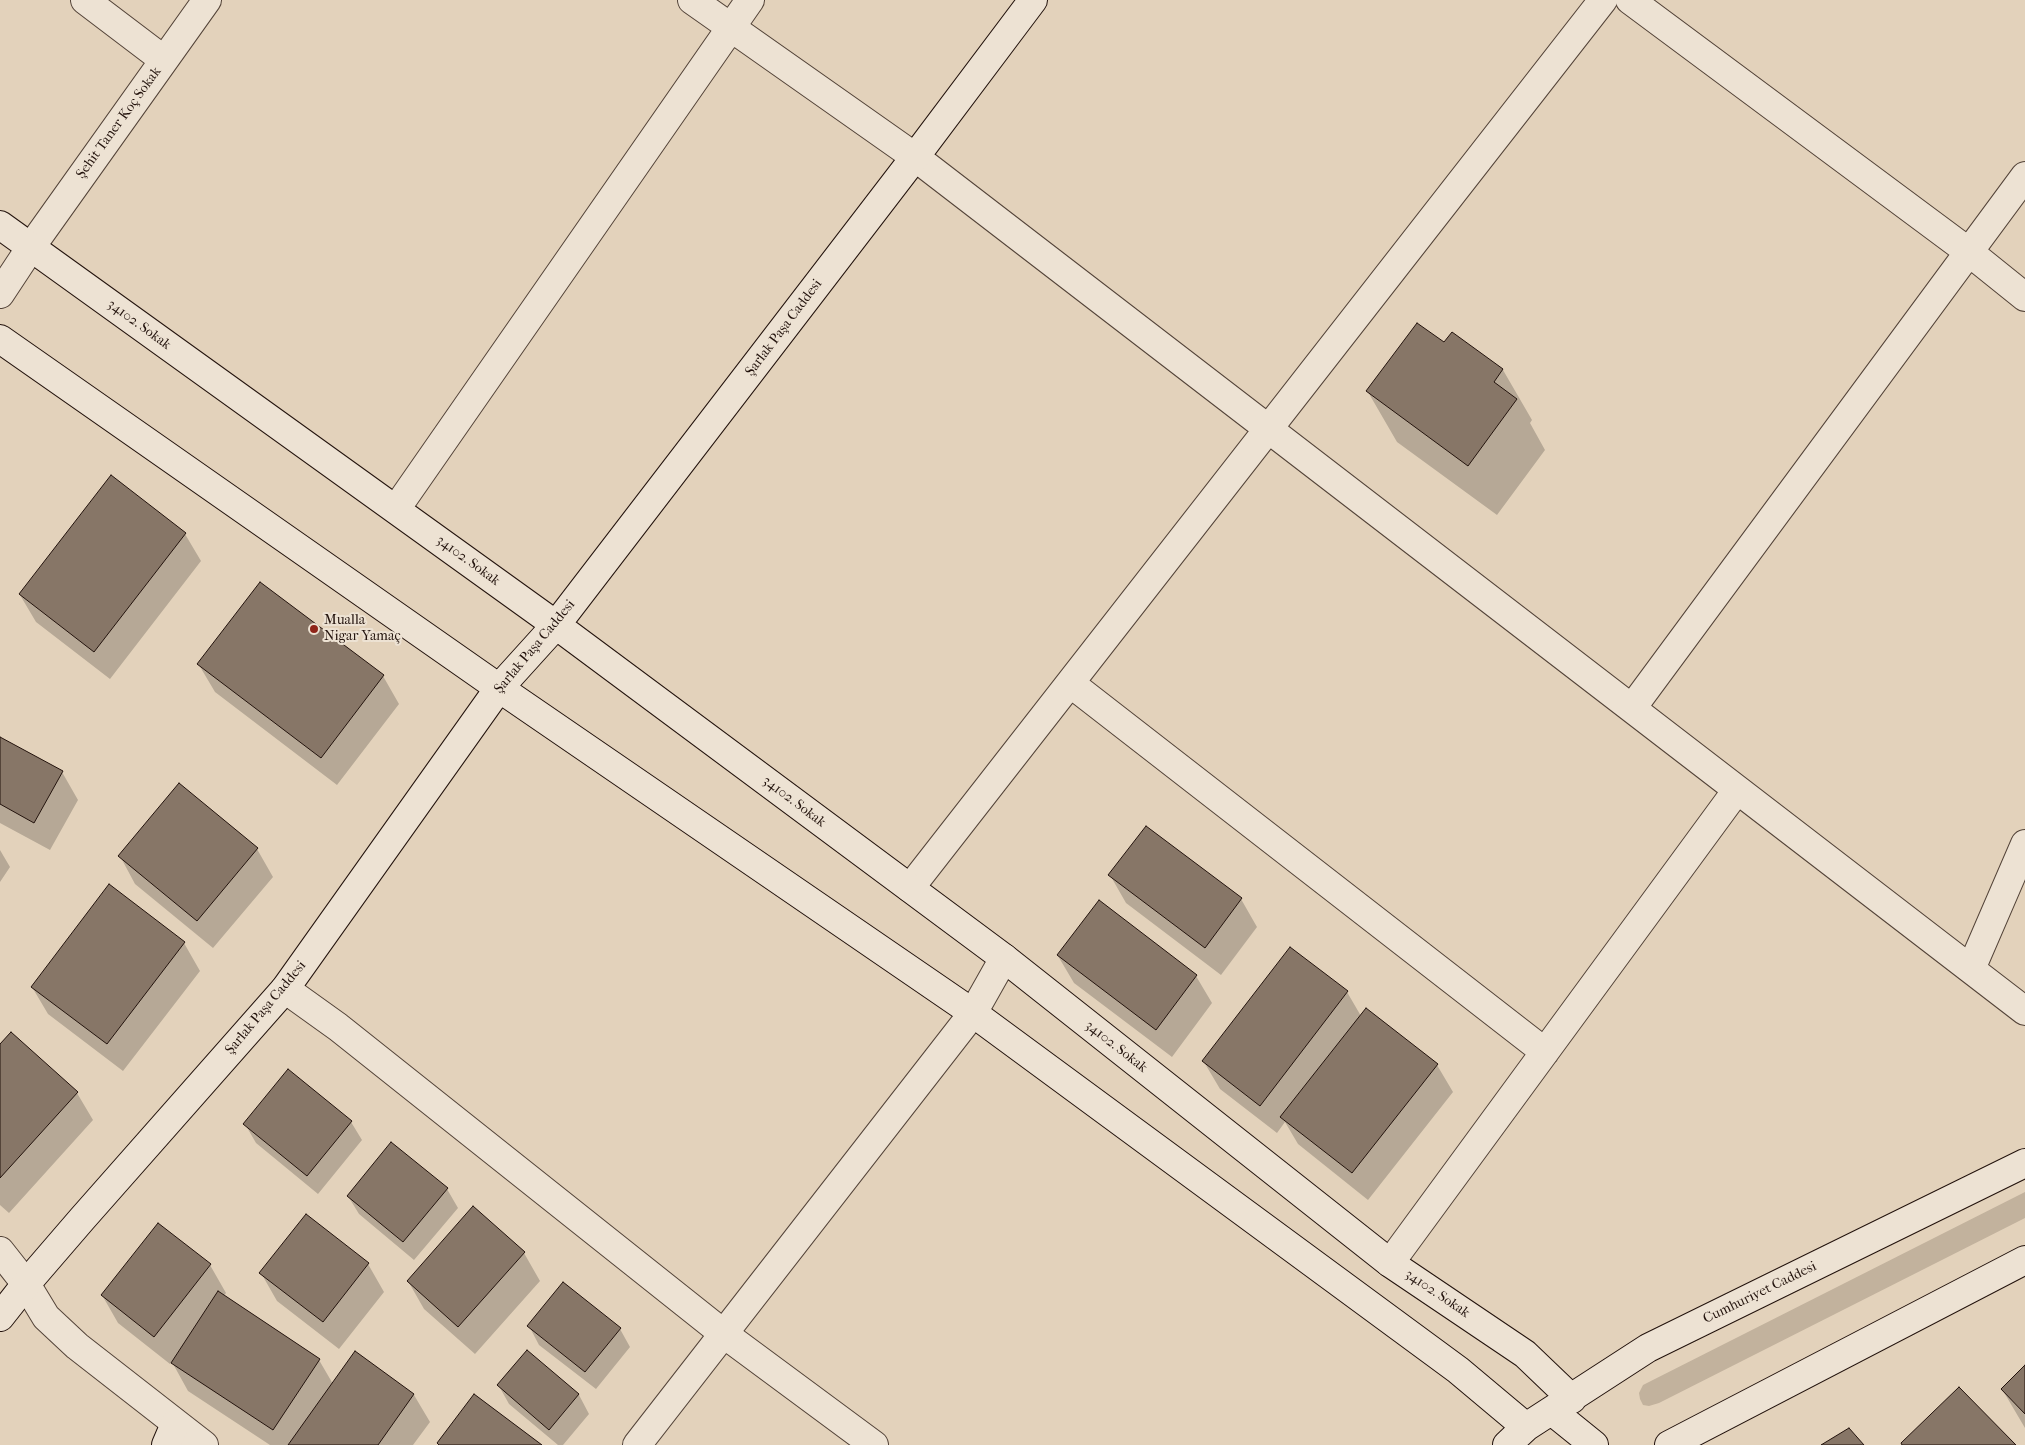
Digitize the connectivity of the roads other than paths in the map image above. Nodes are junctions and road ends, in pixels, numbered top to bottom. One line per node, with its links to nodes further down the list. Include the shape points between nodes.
1 (85, 0): 9 (street)
2 (207, 0): 9 (street, Şehit Taner Koç Sokak)
3 (692, 0): 8 (street)
4 (750, 0): 8 (street)
5 (1032, 0): 10 (street, Şarlak Paşa Caddesi)
6 (1603, 0): 18 (street)
7 (1630, 0): 14 (street)
8 (729, 27): 10 (street); 19 (street)
9 (164, 60): 13 (street, Şehit Taner Koç Sokak)
10 (915, 157): 18 (street); 20 (street, Şarlak Paşa Caddesi)
11 (2025, 176): 14 (street)
12 (0, 224): 13 (street, 34102. Sokak)
13 (31, 247): 15 (street, Şehit Taner Koç Sokak); 19 (street, 34102. Sokak)
14 (1969, 252): 16 (street); 23 (street)
15 (0, 294)
16 (2025, 298)
17 (0, 339): 22 (street)
18 (1267, 429): 21 (street); 23 (street)
19 (396, 509): 20 (street, 34102. Sokak)
20 (556, 625): 22 (street, Şarlak Paşa Caddesi); 26 (street, 34102. Sokak)
21 (1070, 683): 26 (street); 32 (street)
22 (499, 688): 29 (street, Şarlak Paşa Caddesi); 31 (street)
23 (1632, 708): 24 (street)
24 (1737, 790): 28 (street); 32 (street)
25 (2025, 844): 28 (street)
26 (910, 888): 27 (street, 34102. Sokak)
27 (1004, 958): 31 (street); 36 (street, 34102. Sokak)
28 (1971, 969): 30 (street)
29 (285, 989): 37 (street, Şarlak Paşa Caddesi); 39 (street, via 338,1027)
30 (2025, 1012)
31 (973, 1013): 39 (street); 42 (street, via 1458,1370)
32 (1545, 1052): 36 (street)
33 (2025, 1163): 40 (street, Cumhuriyet Caddesi, via 1648,1348)
34 (0, 1251): 37 (street)
35 (2025, 1260): 47 (street)
36 (1390, 1263): 40 (street, 34102. Sokak, via 1525,1354)
37 (13, 1284): 38 (street, Şarlak Paşa Caddesi); 41 (street)
38 (0, 1317)
39 (724, 1334): 44 (street); 45 (street)
40 (1562, 1405): 42 (street, Cumhuriyet Caddesi); 46 (street, 34102. Sokak)
41 (170, 1434): 43 (street)
42 (1517, 1436)
43 (204, 1445)
44 (637, 1445)
45 (874, 1445)
46 (1594, 1445)
47 (1668, 1445)

